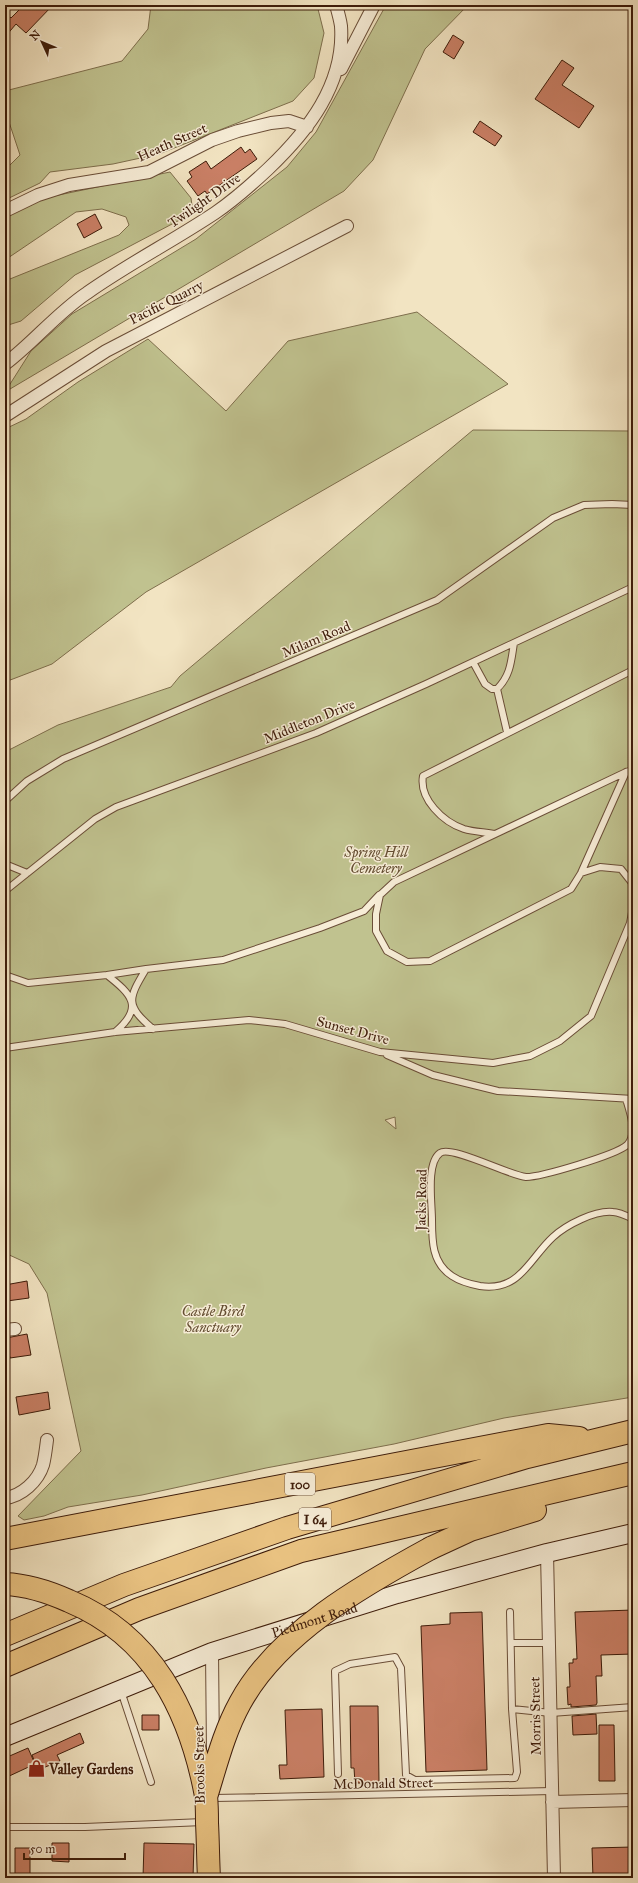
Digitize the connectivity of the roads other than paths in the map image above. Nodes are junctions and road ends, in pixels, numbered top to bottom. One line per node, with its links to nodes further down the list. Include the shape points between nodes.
1 (336, 5): 3 (street, Twilight Drive, via 341,25 340,54)
2 (374, 5): 3 (street)
3 (328, 95): 4 (street, Twilight Drive)
4 (307, 127): 5 (street, Heath Street, via 289,122 271,123 238,132 212,140 149,172 68,185); 7 (street, Twilight Drive, via 252,184 216,212 86,293)
5 (5, 210)
6 (347, 226): 8 (street, Pacific Quarry, via 106,351)
7 (5, 364)
8 (5, 416)
9 (633, 505): 18 (lane, Milam Road, via 584,505 553,518 437,600 63,759 26,781)
10 (633, 587): 11 (lane, Middleton Drive)
11 (514, 643): 12 (lane, Middleton Drive); 14 (lane, via 506,680)
12 (473, 662): 14 (lane, via 485,684); 21 (lane, Middleton Drive, via 316,733 116,807 95,819)
13 (631, 671): 15 (lane)
14 (497, 689): 15 (lane)
15 (507, 732): 19 (lane, via 429,772 423,776 422,783 424,794 448,821 464,828)
16 (633, 770): 17 (lane)
17 (626, 772): 19 (lane); 22 (lane)
18 (5, 801)
19 (495, 834): 25 (lane, via 394,882)
20 (5, 864): 21 (lane)
21 (26, 873): 23 (lane, Middleton Drive)
22 (581, 873): 24 (lane, via 600,867 621,869 632,883); 25 (lane, via 571,889 430,961 407,962 387,951 376,931)
23 (5, 892)
24 (633, 894)
25 (380, 895): 27 (lane, via 364,911 223,960)
26 (633, 907): 34 (lane, Sunset Drive, via 630,923 591,1016 560,1041 530,1056 493,1063)
27 (146, 969): 29 (lane); 30 (lane, via 132,991)
28 (5, 975): 29 (lane, via 28,983)
29 (107, 975): 30 (lane, via 124,989)
30 (132, 1004): 31 (lane, via 141,1019); 32 (lane, via 124,1024)
31 (153, 1029): 32 (lane, Sunset Drive); 34 (lane, Sunset Drive, via 264,1020)
32 (115, 1032): 33 (lane, Sunset Drive)
33 (5, 1048)
34 (380, 1052): 35 (lane, Jacks Road, via 433,1074 498,1091)
35 (630, 1099): 36 (lane, Jacks Road, via 632,1136 627,1145 608,1154 543,1175 526,1177 458,1153 446,1150 441,1152 434,1160 431,1173 432,1240 437,1262 444,1271 462,1283 485,1287 504,1285 519,1277 552,1237 571,1224 600,1213 614,1212)
36 (633, 1219)
37 (633, 1431): 39 (highway, I 64)
38 (47, 1440): 42 (street, via 38,1476 25,1490 11,1498)
39 (596, 1440): 44 (highway, 100, via 548,1435); 48 (highway, I 64, via 527,1457 287,1528 124,1585)
40 (633, 1473): 52 (highway, I 64, via 301,1551 139,1609)
41 (633, 1480): 61 (highway, bridge, via 470,1530 384,1574 326,1611 291,1640 259,1674 240,1702 226,1732)
42 (5, 1498)
43 (631, 1534): 45 (street, Piedmont Road)
44 (5, 1539)
45 (547, 1553): 50 (street, Morris Street); 51 (street, Piedmont Road, via 397,1594)
46 (5, 1584): 61 (highway, bridge, via 58,1596 85,1607 134,1642 173,1694 187,1724)
47 (510, 1612): 49 (lane)
48 (5, 1635)
49 (511, 1643): 50 (lane); 55 (lane)
50 (549, 1643): 56 (street, Morris Street)
51 (212, 1652): 53 (street, Piedmont Road); 61 (street, Brooks Street)
52 (5, 1666)
53 (120, 1690): 57 (street, Piedmont Road); 59 (lane)
54 (633, 1707): 56 (lane)
55 (512, 1709): 56 (lane); 58 (lane, via 517,1772 515,1778 415,1780 406,1775 401,1668 394,1657 350,1664 335,1671)
56 (550, 1713): 60 (street, Morris Street)
57 (5, 1737)
58 (338, 1774)
59 (151, 1782)
60 (552, 1796): 61 (lane, McDonald Street); 62 (street); 67 (street, Morris Street)
61 (210, 1798): 63 (street, Brooks Street); 65 (highway, bridge)
62 (633, 1800)
63 (214, 1821): 64 (lane, via 85,1827); 66 (street, Brooks Street)
64 (5, 1827)
65 (209, 1878)
66 (215, 1878)
67 (554, 1878)

